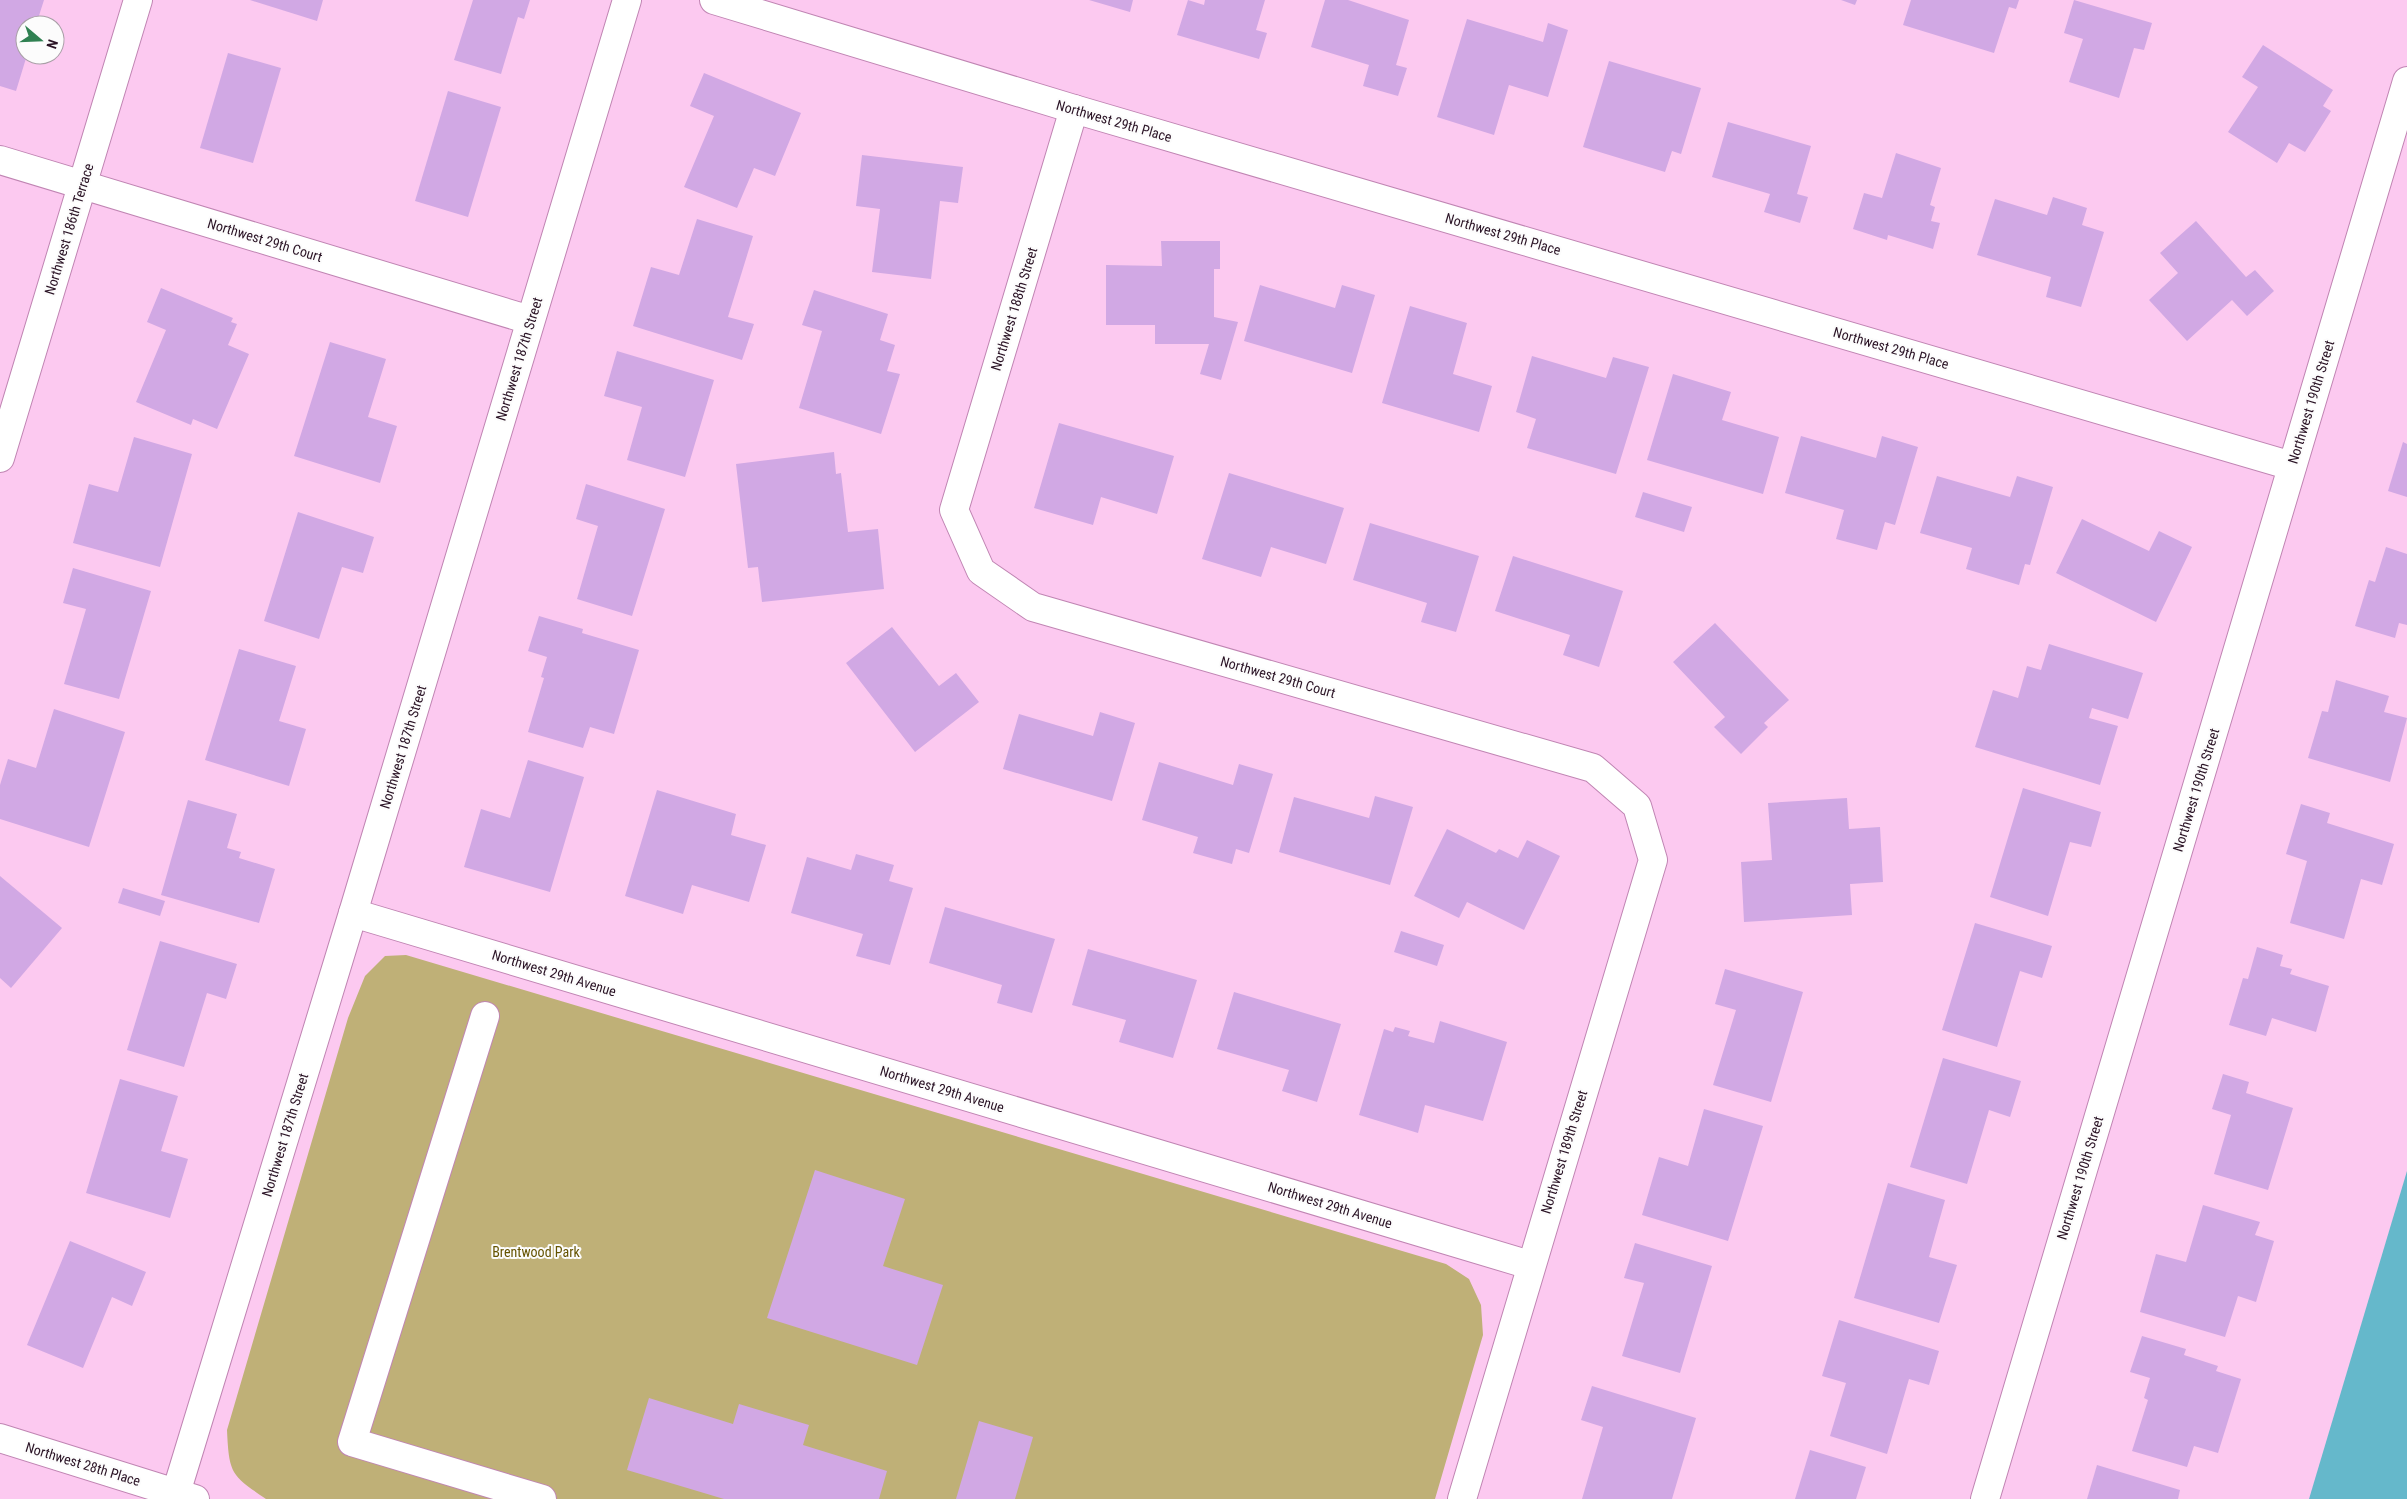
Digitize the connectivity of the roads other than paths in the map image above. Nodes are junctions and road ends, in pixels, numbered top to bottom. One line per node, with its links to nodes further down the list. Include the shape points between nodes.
1 (138, 0): 7 (street, Northwest 186th Terrace)
2 (627, 0): 8 (street, Northwest 187th Street)
3 (714, 0): 5 (street, Northwest 29th Place)
4 (2407, 81): 10 (street, Northwest 190th Street)
5 (1074, 109): 10 (street, Northwest 29th Place); 11 (street, Northwest 188th Street)
6 (0, 160): 7 (street, Northwest 29th Court)
7 (83, 184): 8 (street, Northwest 29th Court); 9 (street, Northwest 186th Terrace)
8 (530, 320): 13 (street, Northwest 187th Street)
9 (0, 458)
10 (2292, 466): 20 (street, Northwest 190th Street)
11 (954, 510): 12 (street, Northwest 29th Court, via 980,571 1034,607 1593,768)
12 (1636, 806): 15 (street, Northwest 189th Street, via 1653,860)
13 (353, 913): 15 (street, Northwest 29th Avenue); 17 (street, Northwest 187th Street)
14 (485, 1016): 18 (street, via 352,1442)
15 (1530, 1265): 19 (street, Northwest 189th Street)
16 (0, 1438): 17 (street, Northwest 28th Place)
17 (185, 1496)
18 (542, 1499)
19 (1462, 1499)
20 (1985, 1499)

